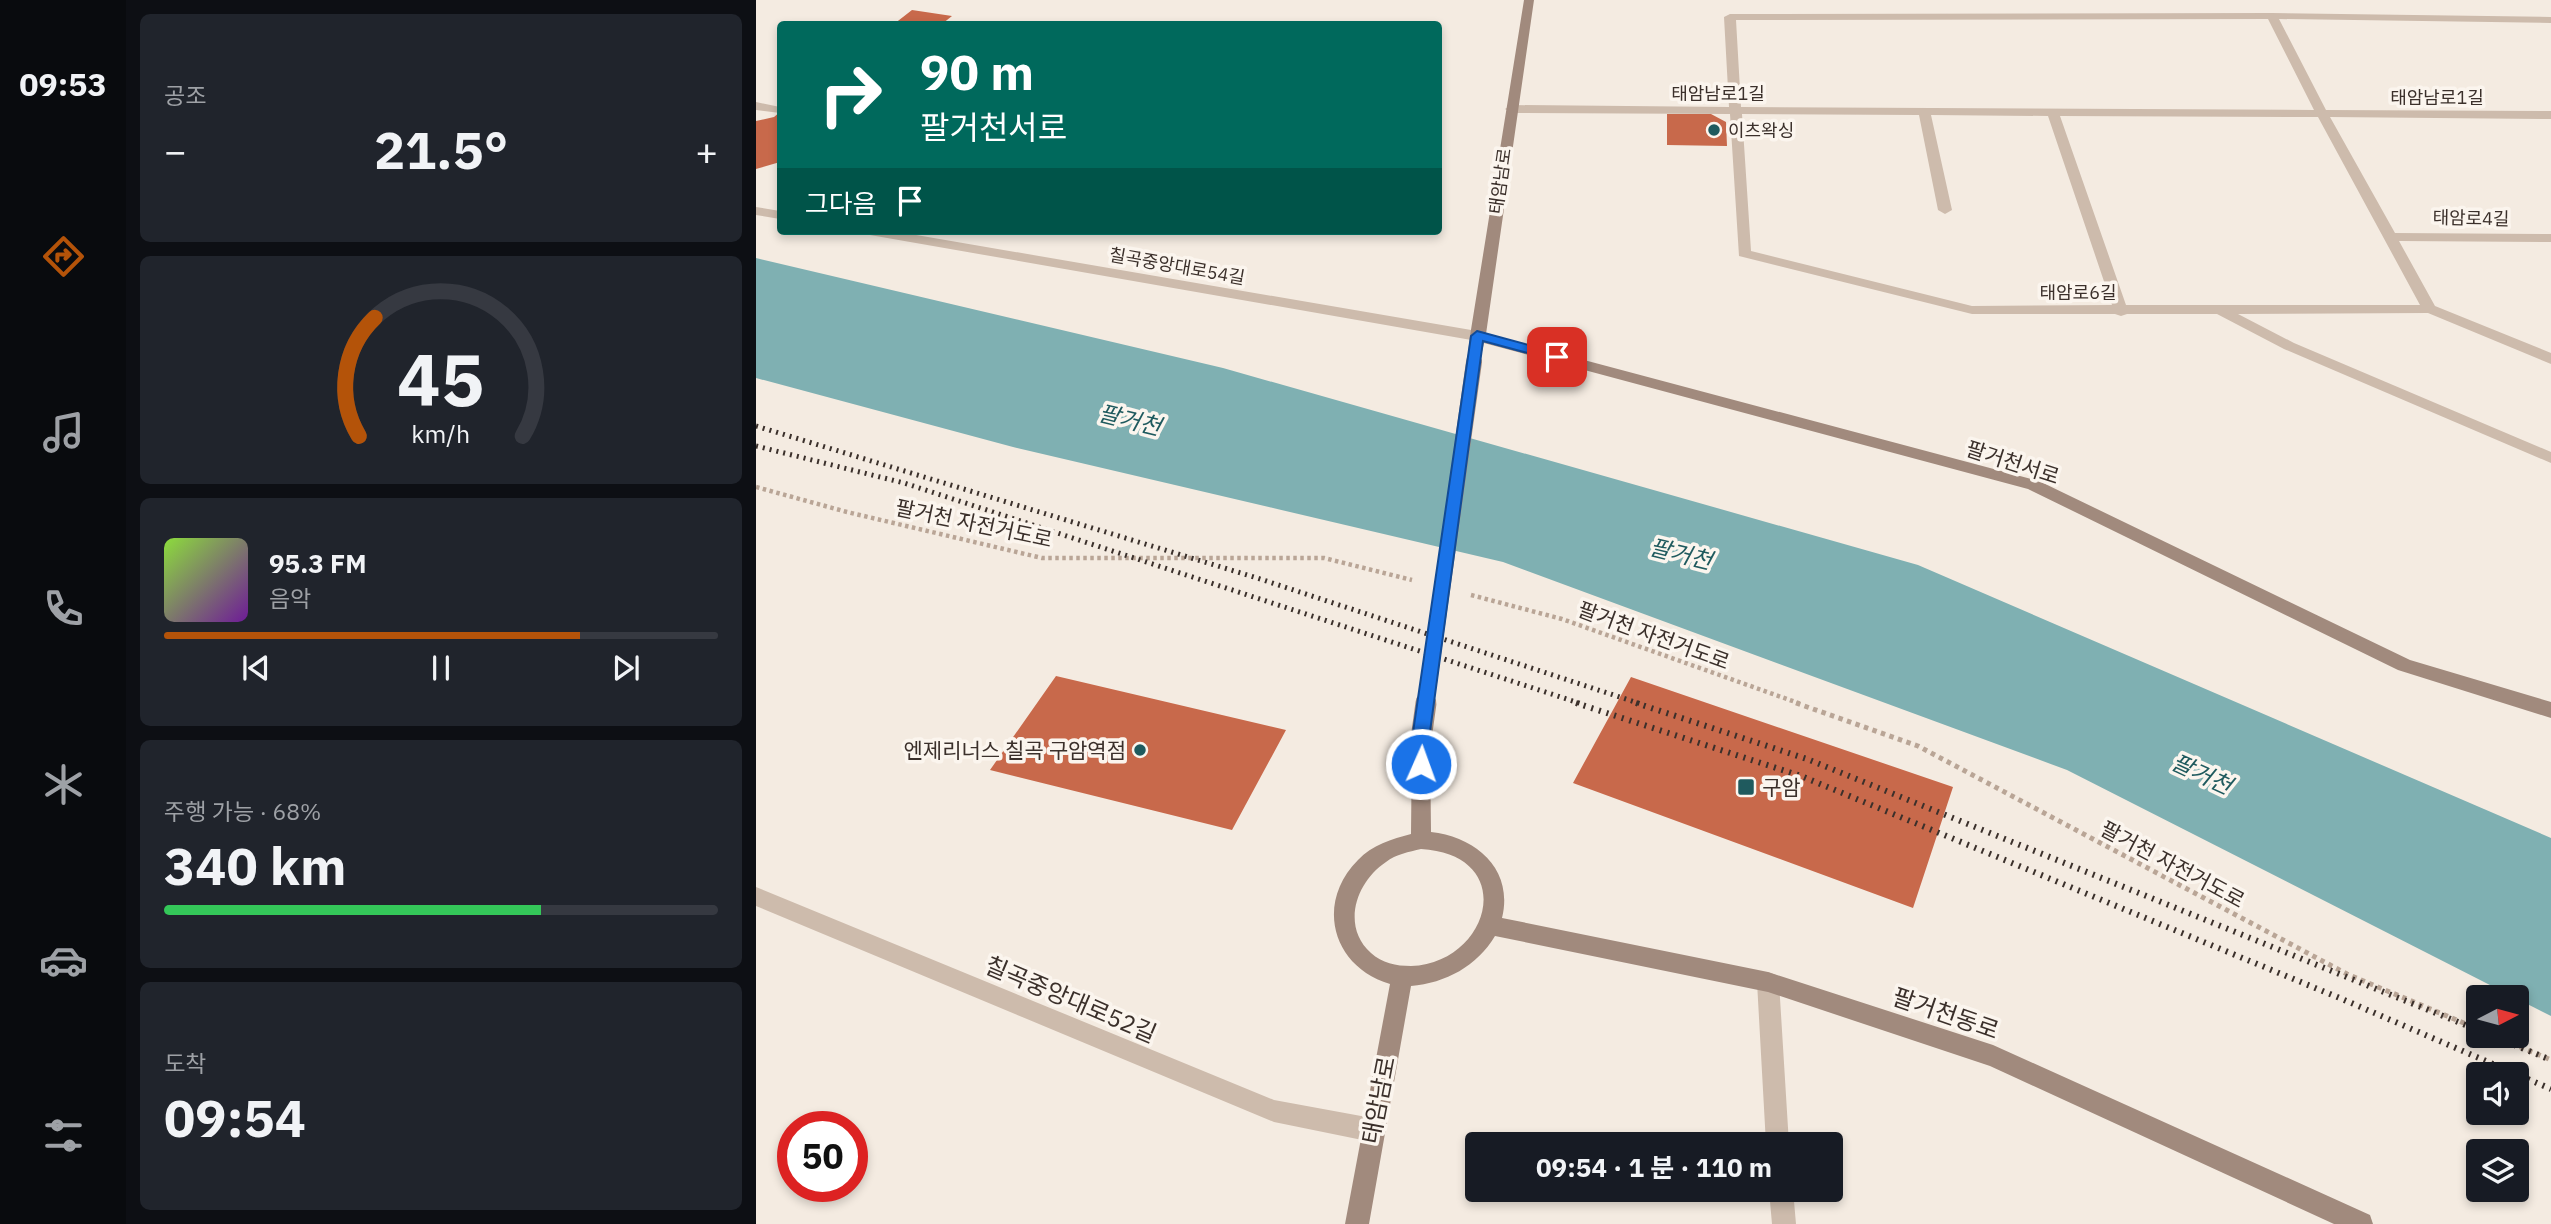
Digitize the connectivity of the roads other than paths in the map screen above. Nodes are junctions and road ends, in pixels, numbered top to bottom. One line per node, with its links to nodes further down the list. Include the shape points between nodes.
1 (1529, 0): 5 (main road, 태암남로)
2 (2272, 16): 3 (street); 7 (street, via 1730,17); 10 (street)
3 (2551, 20)
4 (756, 106): 6 (street)
5 (1511, 109): 7 (street, 태암남로1길); 21 (main road, 태암남로)
6 (777, 110)
7 (1737, 110): 8 (street, 태암남로1길); 20 (street, 태암로6길, via 1744,253 1972,310)
8 (1924, 111): 9 (street, 태암남로1길); 12 (street)
9 (2053, 113): 10 (street, 태암남로1길); 20 (street)
10 (2322, 114): 11 (street, 태암남로1길); 16 (street)
11 (2551, 115)
12 (1945, 209)
13 (756, 211): 14 (street)
14 (777, 214)
15 (893, 235): 21 (street, 칠곡중앙대로54길)
16 (2390, 237): 17 (street, 태암로4길); 18 (street)
17 (2551, 238)
18 (2430, 309): 19 (street, 태암로6길); 22 (street, 태암로6길)
19 (2220, 310): 20 (street, 태암로6길); 23 (street, via 2289,346)
20 (2121, 312)
21 (1477, 336): 24 (main road, 팔거천서로, via 2033,485 2404,665); 25 (main road, 태암남로, bridge, via 1421,739)
22 (2551, 359)
23 (2551, 458)
24 (2551, 710)
25 (1421, 840): 27 (main road, via 1446,842 1468,851 1485,867 1493,888); 28 (main road, via 1397,845 1375,857 1357,875 1346,896 1343,918 1348,939 1360,958 1379,971)
26 (756, 896): 30 (street, 칠곡중앙대로52길, via 1274,1111)
27 (1489, 925): 28 (main road, via 1472,952 1452,967 1427,976); 29 (main road, 팔거천동로)
28 (1402, 977): 30 (main road, 태암남로)
29 (1768, 982): 31 (street); 35 (main road, 팔거천동로, via 1993,1056)
30 (1372, 1130): 33 (main road, 태암남로)
31 (1778, 1132)
32 (1783, 1202): 34 (street)
33 (1357, 1224)
34 (1784, 1224)
35 (2361, 1224)

